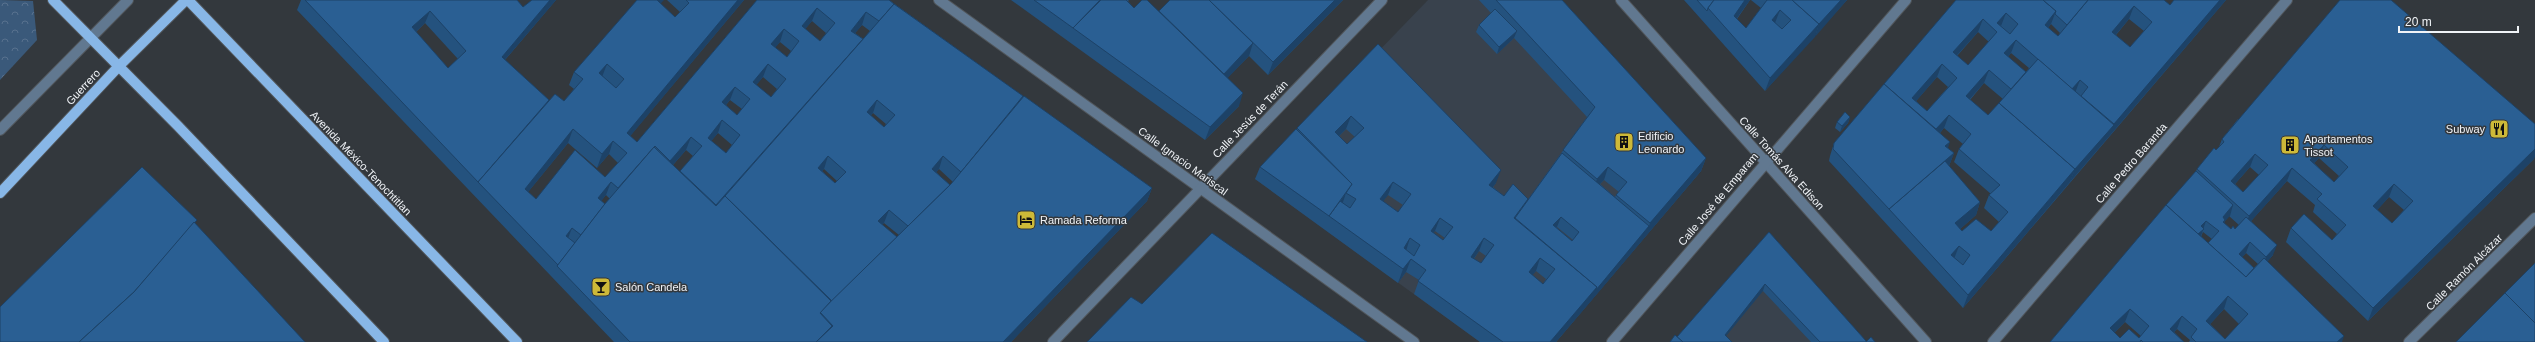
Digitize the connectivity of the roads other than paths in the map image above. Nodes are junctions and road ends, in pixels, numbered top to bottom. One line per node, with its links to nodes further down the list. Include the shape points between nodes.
1 (53, 0): 9 (main road)
2 (128, 0): 9 (street)
3 (187, 0): 10 (main road, Guerrero); 17 (main road, Avenida México-Tenochtitlan)
4 (939, 0): 13 (street, Calle Ignacio Mariscal)
5 (1382, 0): 13 (street, Calle Jesús de Terán)
6 (1621, 0): 12 (street, Calle Tomás Alva Edison)
7 (1906, 0): 12 (street, Calle José de Emparam)
8 (2287, 0): 22 (street, Calle Pedro Baranda)
9 (91, 38): 10 (main road); 11 (street)
10 (119, 66): 14 (main road, Guerrero); 16 (main road)
11 (0, 130)
12 (1765, 163): 20 (street, Calle José de Emparam); 21 (street, Calle Tomás Alva Edison)
13 (1200, 188): 18 (street, Calle Jesús de Terán); 19 (street, Calle Ignacio Mariscal)
14 (0, 193)
15 (2535, 218): 23 (street, Calle Ramón Alcázar)
16 (384, 342)
17 (517, 342)
18 (1053, 342)
19 (1414, 342)
20 (1612, 342)
21 (1926, 342)
22 (1994, 342)
23 (2409, 342)

